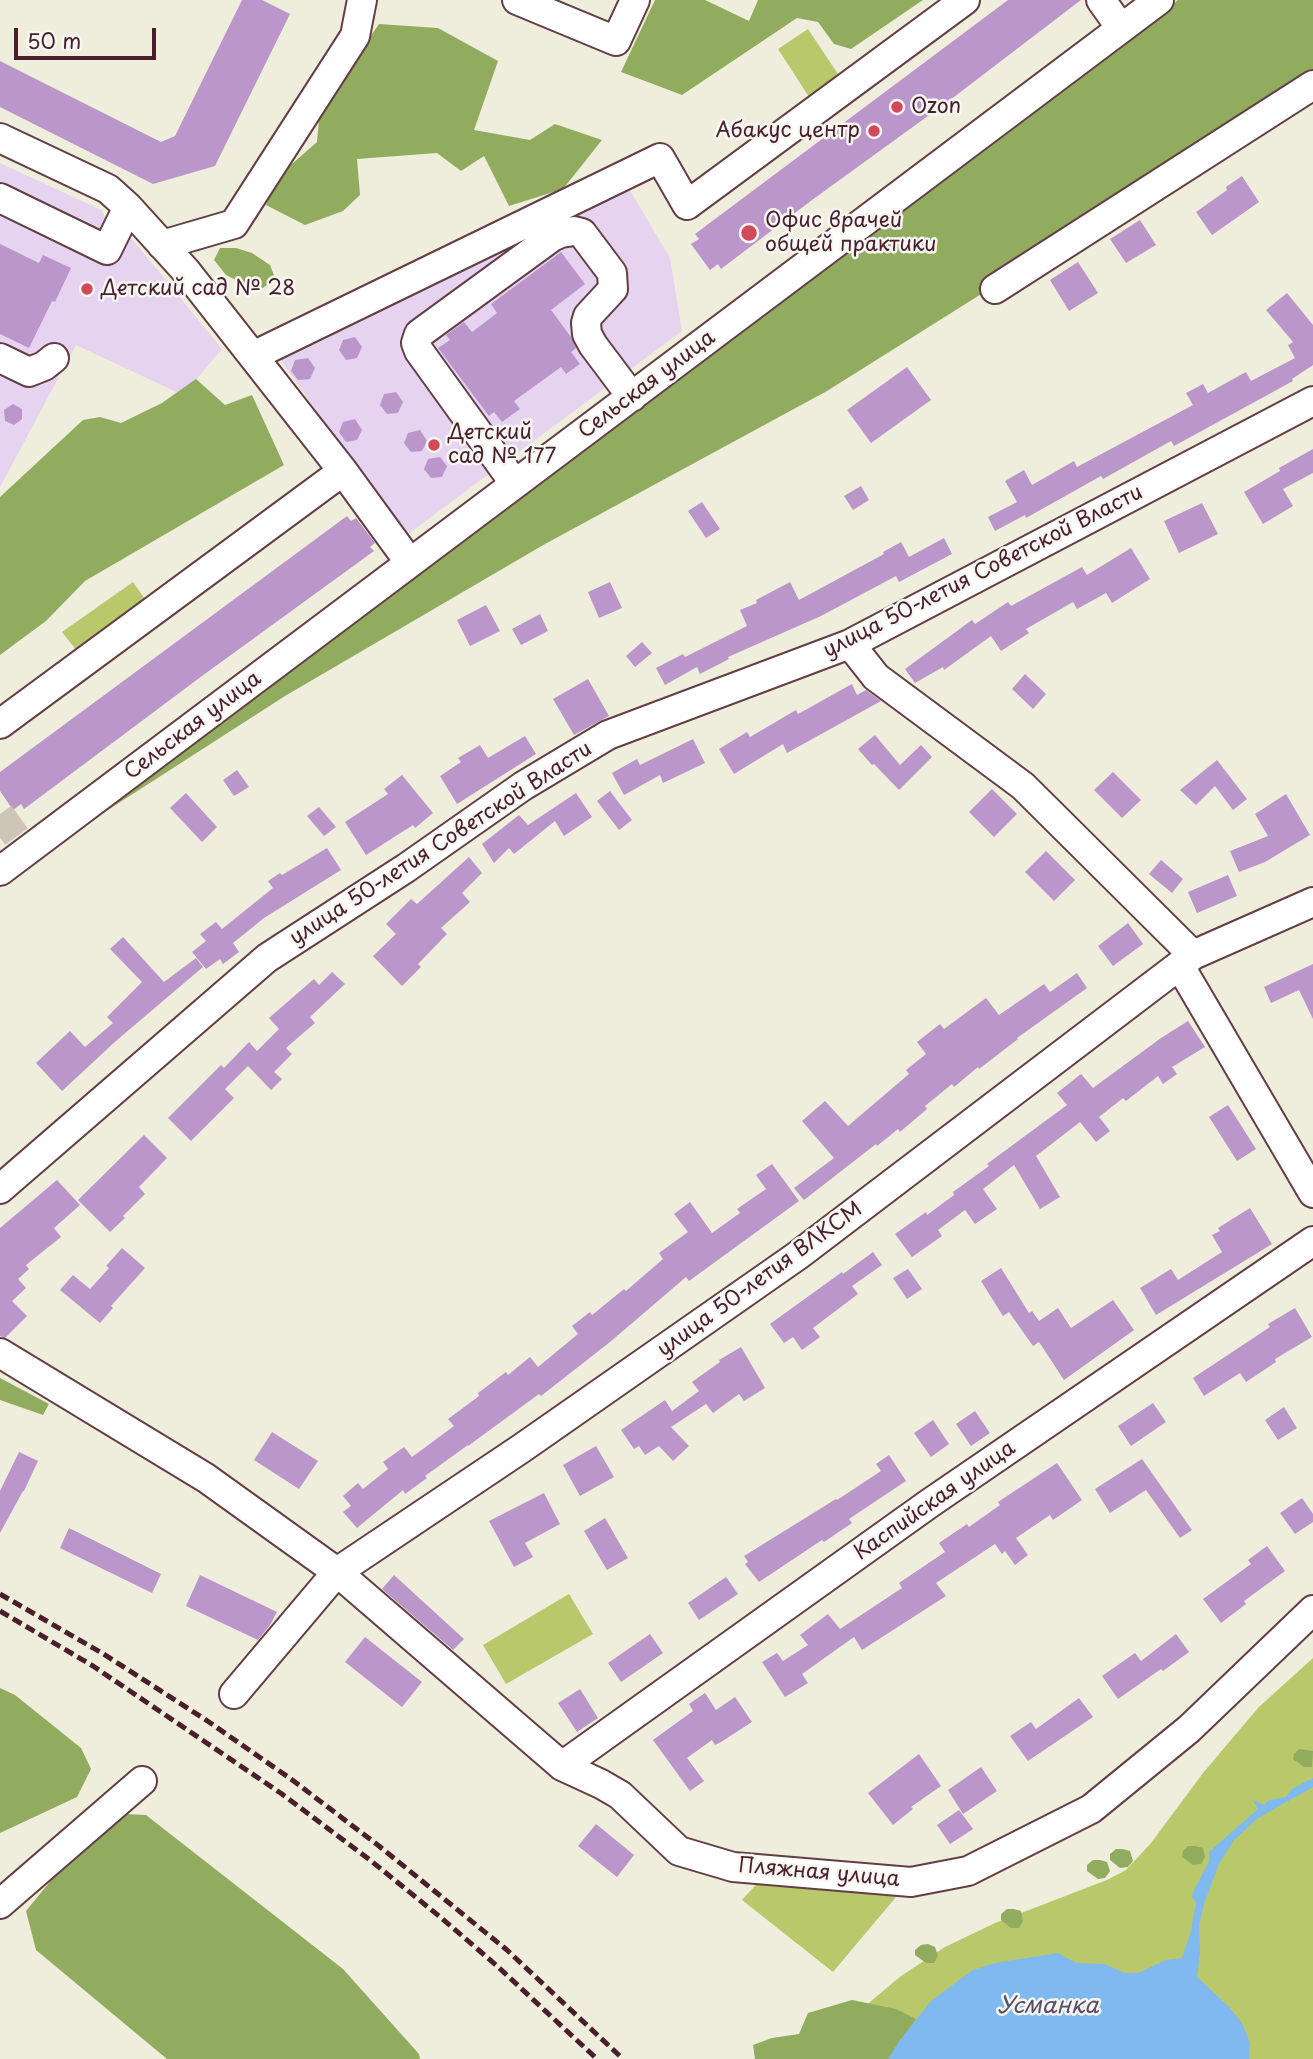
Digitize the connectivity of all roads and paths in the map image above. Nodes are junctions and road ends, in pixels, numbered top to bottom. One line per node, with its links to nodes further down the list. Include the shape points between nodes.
1 (362, 0): 12 (street, via 355,36 234,224)
2 (517, 0): 3 (street, via 616,40)
3 (635, 0)
4 (965, 0): 14 (street, via 687,205 660,158)
5 (1101, 0): 7 (street)
6 (1159, 0): 7 (street, Сельская улица)
7 (1121, 28): 17 (street, Сельская улица)
8 (1313, 85): 13 (street)
9 (0, 138): 11 (street, via 108,189)
10 (0, 198): 11 (street, via 107,250)
11 (128, 207): 12 (street)
12 (162, 245): 14 (street)
13 (995, 289)
14 (253, 356): 19 (street)
15 (0, 358): 16 (street, via 29,372)
16 (54, 358)
17 (632, 397): 20 (street, Сельская улица); 20 (street, via 587,334 588,316 613,289 612,273 582,233 552,237 419,334 416,344)
18 (1313, 401): 22 (street, улица 50-летия Советской Власти)
19 (343, 471): 21 (street); 23 (street)
20 (515, 484): 21 (street, Сельская улица)
21 (410, 563): 24 (street, Сельская улица)
22 (850, 645): 26 (street, via 876,677 1023,786); 27 (street, улица 50-летия Советской Власти, via 608,735 523,786 267,958)
23 (0, 724)
24 (0, 871)
25 (1313, 902): 26 (street, улица 50-летия ВЛКСМ)
26 (1187, 960): 28 (street); 31 (street, улица 50-летия ВЛКСМ, via 797,1256)
27 (0, 1189)
28 (1313, 1193)
29 (1313, 1241): 34 (street, Каспийская улица, via 930,1503)
30 (0, 1353): 31 (street, Пляжная улица, via 206,1478)
31 (337, 1572): 33 (street, улица 50-летия ВЛКСМ); 34 (street, Пляжная улица)
32 (1313, 1610): 34 (street, Пляжная улица, via 1189,1729 1091,1809 968,1871 911,1882 733,1867 679,1851 620,1795)
33 (234, 1694)
34 (562, 1766)
35 (142, 1781): 36 (street)
36 (0, 1903)

